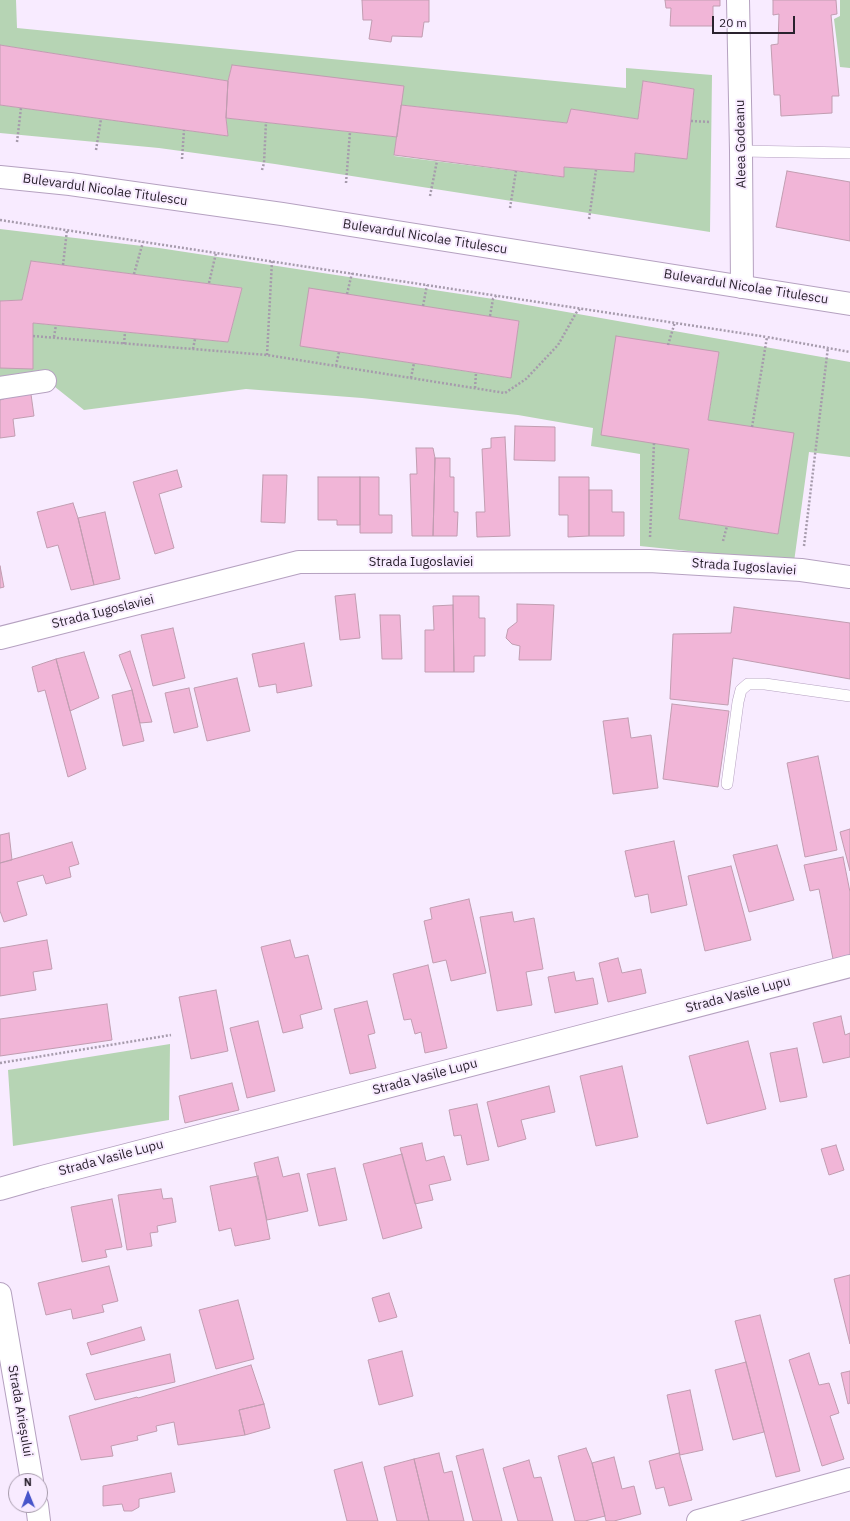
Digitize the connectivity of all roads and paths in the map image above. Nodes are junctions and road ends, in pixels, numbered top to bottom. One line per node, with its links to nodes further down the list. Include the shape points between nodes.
1 (738, 0): 11 (street, Aleea Godeanu)
2 (21, 108): 9 (path)
3 (101, 119): 10 (path)
4 (691, 121): 6 (path)
5 (266, 122): 15 (path)
6 (712, 122)
7 (184, 130): 13 (path)
8 (350, 132): 19 (path)
9 (17, 142)
10 (96, 150)
11 (741, 151): 12 (lane); 33 (street, Aleea Godeanu)
12 (850, 153)
13 (182, 159)
14 (437, 161): 20 (path)
15 (262, 170)
16 (596, 170): 22 (path)
17 (516, 171): 21 (path)
18 (0, 176): 33 (street, Bulevardul Nicolae Titulescu, via 282,214)
19 (346, 183)
20 (430, 196)
21 (510, 208)
22 (589, 219)
23 (0, 220): 24 (path)
24 (66, 230): 25 (path); 28 (path)
25 (143, 242): 26 (path); 30 (path)
26 (216, 253): 27 (path); 31 (path)
27 (272, 262): 29 (path); 53 (path)
28 (63, 265)
29 (352, 273): 32 (path); 34 (path)
30 (134, 274)
31 (209, 283)
32 (427, 285): 35 (path); 37 (path)
33 (742, 287): 36 (street, Bulevardul Nicolae Titulescu)
34 (347, 294)
35 (497, 295): 38 (path); 39 (path, via 493,299)
36 (850, 304)
37 (422, 306)
38 (580, 308): 40 (path); 60 (path, via 558,345 526,379 505,393)
39 (490, 316)
40 (674, 322): 44 (path); 48 (path)
41 (56, 325): 45 (path)
42 (125, 332): 47 (path)
43 (33, 336): 45 (path)
44 (767, 336): 49 (path); 61 (path)
45 (54, 338): 47 (path)
46 (195, 339): 50 (path)
47 (124, 344): 50 (path)
48 (668, 345)
49 (828, 347): 52 (path); 64 (path)
50 (193, 349): 53 (path)
51 (339, 352): 55 (path)
52 (850, 352)
53 (267, 355): 55 (path)
54 (414, 363): 57 (path)
55 (336, 366): 57 (path)
56 (476, 373): 60 (path)
57 (411, 378): 60 (path)
58 (45, 381): 59 (street)
59 (0, 388)
60 (475, 388)
61 (752, 427)
62 (654, 443): 63 (path)
63 (649, 561): 64 (street, Strada Iugoslaviei); 66 (street, Strada Iugoslaviei, via 299,562)
64 (801, 570): 65 (street, Strada Iugoslaviei)
65 (850, 577)
66 (0, 638)
67 (850, 696): 68 (lane, via 748,684 741,690 738,702)
68 (726, 784)
69 (850, 966): 72 (street, Strada Vasile Lupu)
70 (171, 1035): 71 (path)
71 (0, 1062)
72 (0, 1189)
73 (0, 1294): 74 (street, Strada Arieșului)
74 (31, 1473)
75 (850, 1479): 76 (street)
76 (698, 1521)

